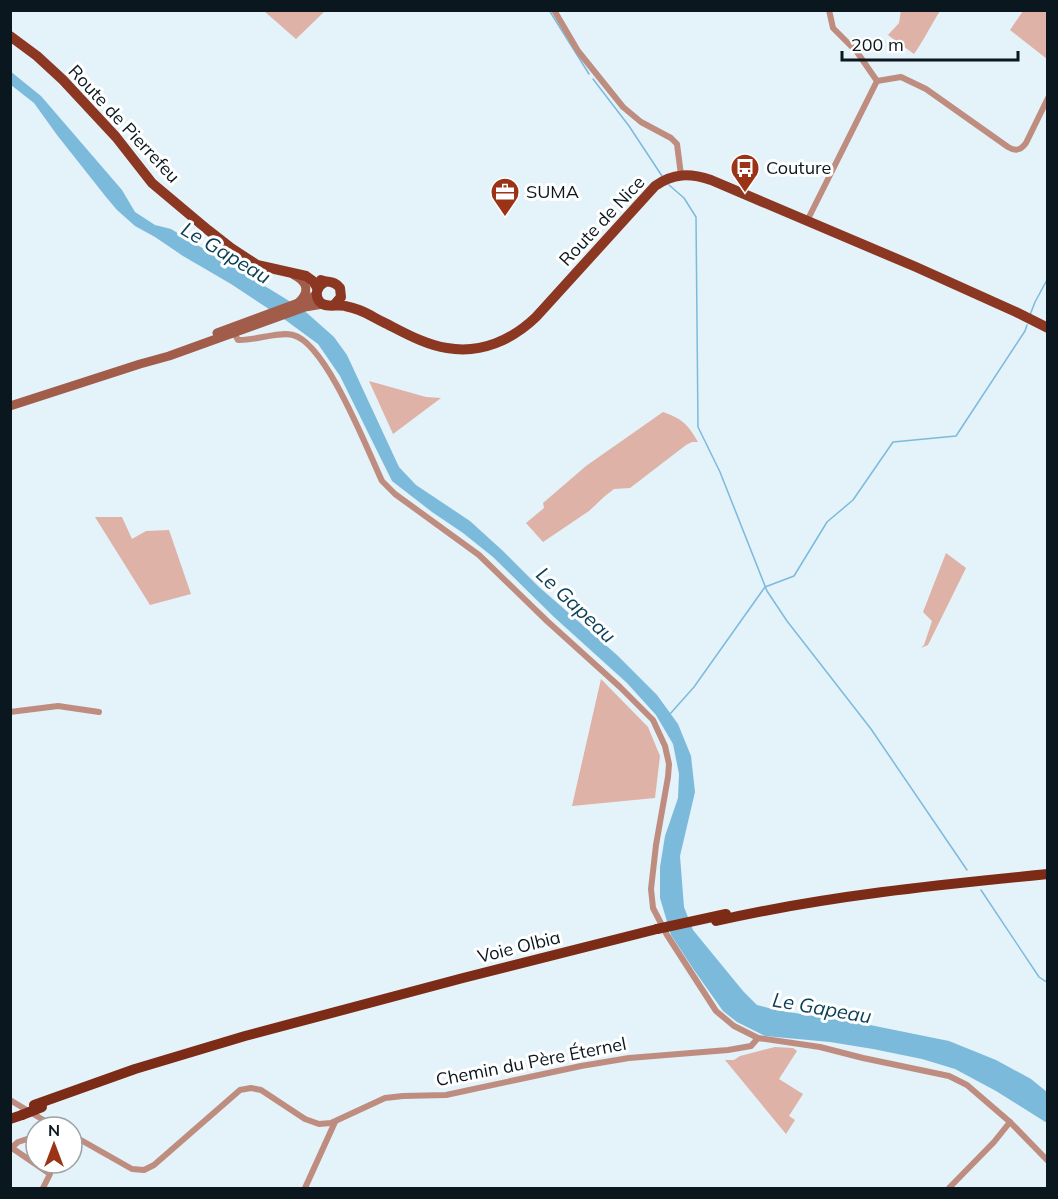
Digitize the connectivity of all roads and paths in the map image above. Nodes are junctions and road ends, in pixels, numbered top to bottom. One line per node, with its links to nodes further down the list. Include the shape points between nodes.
1 (554, 10): 6 (street, via 578,51 623,107 677,144)
2 (829, 10): 4 (street, via 833,28 857,52)
3 (10, 36): 8 (main road, Route de Pierrefeu, via 37,56 78,97 152,183)
4 (877, 81): 5 (street, via 902,77 926,88 1015,150 1026,143); 7 (street)
5 (1047, 98)
6 (681, 175): 7 (main road, via 711,180); 14 (main road, Route de Nice, via 655,186 527,326 493,345 448,348)
7 (807, 221): 16 (main road)
8 (241, 255): 9 (main road, via 257,265); 10 (main road, via 306,271)
9 (291, 273): 10 (main road, via 306,276); 13 (main road, via 306,288)
10 (320, 288): 11 (main road, via 332,282); 12 (main road, via 319,300); 13 (main road)
11 (341, 294): 12 (main road, via 339,300); 14 (main road)
12 (329, 304): 13 (main road); 14 (main road)
13 (301, 305): 15 (main road)
14 (359, 310)
15 (265, 318): 17 (main road); 18 (main road)
16 (1047, 328)
17 (233, 332): 18 (main road); 25 (street, via 238,340 286,334 308,343 336,381 382,481 479,555 652,720 669,764 651,889 653,908 716,1011)
18 (140, 364): 19 (main road)
19 (10, 406)
20 (10, 712): 21 (street, via 58,706)
21 (99, 712)
22 (1047, 867): 24 (highway, Voie Olbia, via 865,890)
23 (1047, 874): 24 (highway, Voie Olbia, via 861,894)
24 (727, 916): 27 (highway, Voie Olbia, bridge, via 237,1044)
25 (758, 1038): 29 (street, Chemin du Père Éternel, via 751,1046 728,1050 629,1058 446,1095 385,1098); 30 (street, via 820,1047 949,1076 967,1085)
26 (10, 1100): 28 (street)
27 (15, 1114)
28 (35, 1115)
29 (335, 1122): 32 (street, via 319,1124 305,1119 261,1090 251,1088 240,1090 144,1170 132,1169); 36 (street)
30 (1010, 1122): 34 (street); 37 (street)
31 (24, 1140): 33 (street)
32 (84, 1142)
33 (11, 1148): 35 (street, via 50,1174)
34 (1047, 1161)
35 (43, 1188)
36 (305, 1188)
37 (948, 1188)

